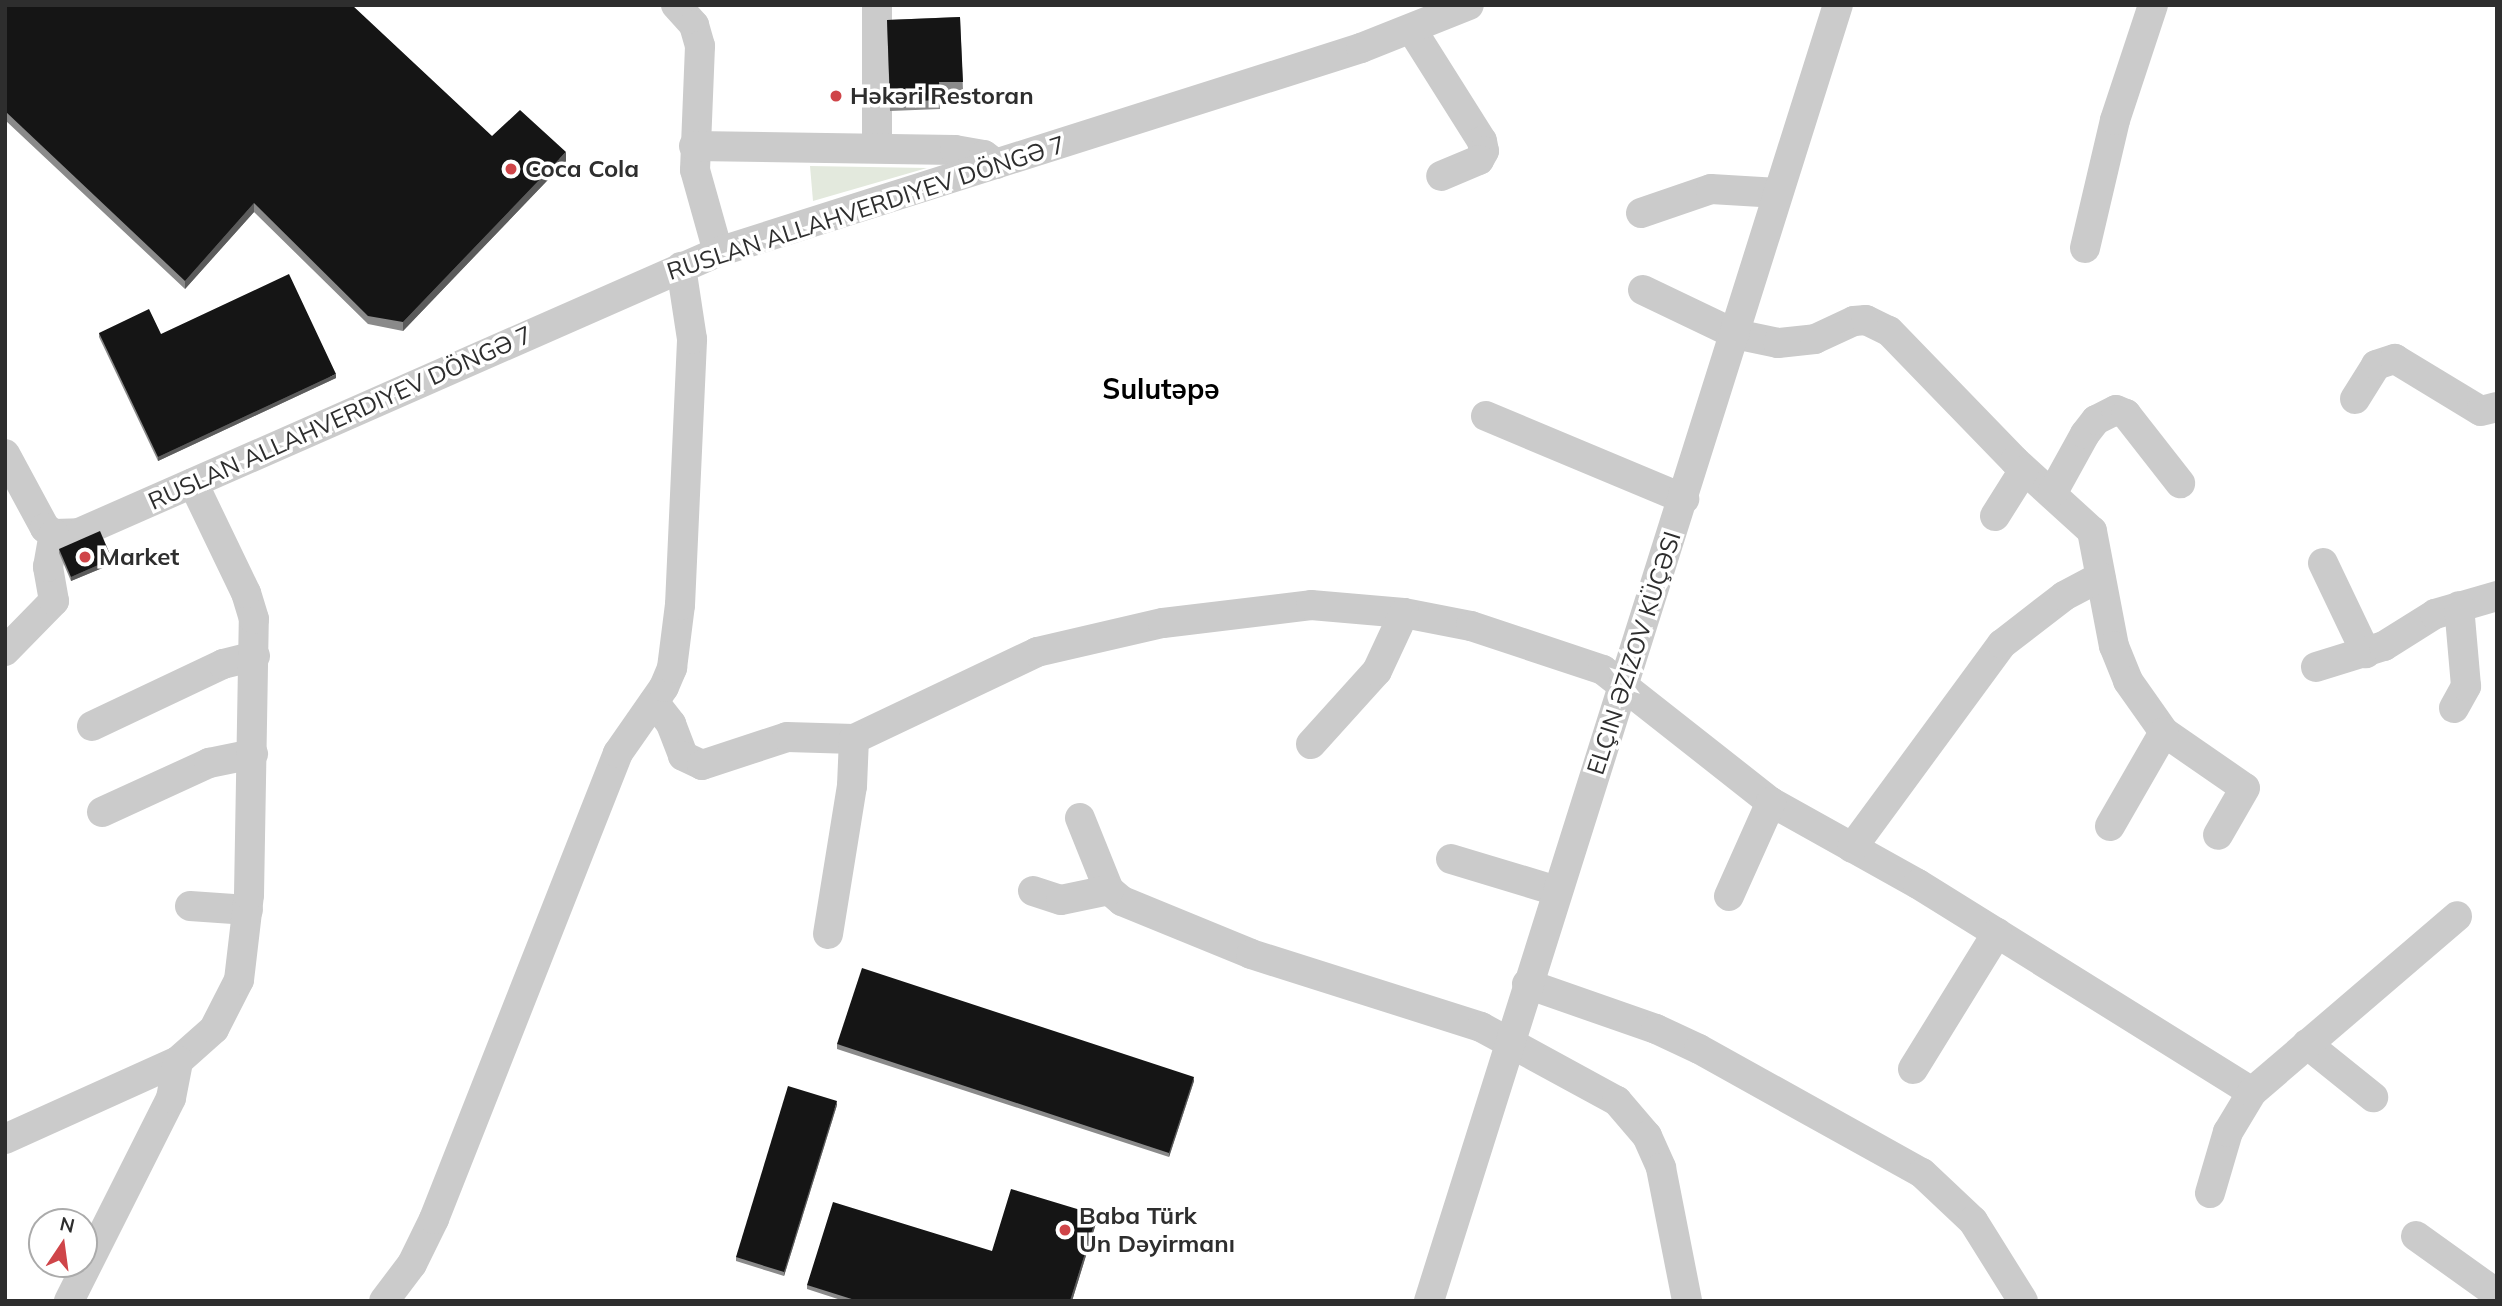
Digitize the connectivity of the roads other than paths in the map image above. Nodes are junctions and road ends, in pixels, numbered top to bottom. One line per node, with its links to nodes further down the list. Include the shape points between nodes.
1 (676, 5): 7 (street, via 694,25 700,46)
2 (877, 5): 8 (street)
3 (1469, 5): 6 (street, RUSLAN ALLAHVERDIYEV DÖNGƏ 7)
4 (1838, 5): 11 (street, ELÇIN ƏZIZOV KÜÇƏSI)
5 (2153, 5): 13 (street, via 2115,120)
6 (1412, 30): 9 (street, RUSLAN ALLAHVERDIYEV DÖNGƏ 7); 10 (street, via 1482,141 1479,160)
7 (694, 146): 8 (street); 14 (street, via 697,186)
8 (877, 146): 9 (street, via 969,152)
9 (996, 164): 14 (street, RUSLAN ALLAHVERDIYEV DÖNGƏ 7)
10 (1441, 176)
11 (1779, 193): 12 (street, via 1712,189); 17 (street, ELÇIN ƏZIZOV KÜÇƏSI)
12 (1642, 213)
13 (2085, 248)
14 (718, 252): 15 (street, RUSLAN ALLAHVERDIYEV DÖNGƏ 7)
15 (681, 267): 23 (street, RUSLAN ALLAHVERDIYEV DÖNGƏ 7); 39 (street, via 692,339 680,605 672,668)
16 (1643, 290): 17 (street)
17 (1735, 334): 22 (street, via 1796,345 1854,320 1876,323); 26 (street, ELÇIN ƏZIZOV KÜÇƏSI)
18 (2355, 399): 19 (street, via 2376,365 2395,359 2481,411)
19 (2497, 407)
20 (1486, 416): 26 (street)
21 (5, 454): 28 (street, via 38,521)
22 (2024, 470): 25 (street); 27 (street)
23 (193, 483): 28 (street, RUSLAN ALLAHVERDIYEV DÖNGƏ 7, via 79,533); 36 (street, via 246,593 254,619)
24 (2180, 483): 25 (street, via 2126,414 2116,410 2096,420 2084,434)
25 (2053, 492): 30 (street, via 2092,531)
26 (1684, 499): 38 (street, ELÇIN ƏZIZOV KÜÇƏSI)
27 (1995, 516)
28 (54, 534): 34 (street, via 48,567 54,601)
29 (2323, 563): 35 (street)
30 (2100, 577): 42 (street, via 2119,664); 51 (street, via 2064,596 2002,644)
31 (2497, 596): 32 (street)
32 (2459, 606): 35 (street, via 2414,623); 40 (street, via 2466,686)
33 (1404, 613): 38 (street, via 1471,626 1584,660); 43 (street, via 1311,605 1163,623 1073,642 1024,658); 44 (street, via 1377,671)
34 (5, 651)
35 (2366, 653): 37 (street)
36 (254, 656): 41 (street, via 223,664); 45 (street)
37 (2316, 667)
38 (1623, 683): 46 (street); 55 (street, ELÇIN ƏZIZOV KÜÇƏSI)
39 (654, 702): 43 (street, via 692,764 702,765 787,737); 74 (street, via 618,752 434,1219 412,1264)
40 (2455, 708)
41 (92, 726)
42 (2164, 732): 49 (street); 50 (street, via 2245,788)
43 (854, 739): 61 (street, via 852,786)
44 (1311, 744)
45 (253, 754): 47 (street, via 209,763); 58 (street)
46 (1771, 802): 51 (street); 56 (street)
47 (102, 812)
48 (1080, 818): 53 (street)
49 (2110, 826)
50 (2218, 835)
51 (1852, 848): 60 (street)
52 (1451, 859): 55 (street)
53 (1109, 890): 54 (street, via 1061,900); 63 (street, via 1122,901 1251,954)
54 (1033, 891)
55 (1557, 891): 62 (street, ELÇIN ƏZIZOV KÜÇƏSI)
56 (1729, 896)
57 (190, 906): 58 (street)
58 (248, 910): 65 (street, via 239,980 227,1009 199,1046)
59 (2456, 916): 64 (street)
60 (1997, 933): 66 (street); 67 (street)
61 (828, 934)
62 (1527, 984): 63 (street, ELÇIN ƏZIZOV KÜÇƏSI); 77 (street, via 1688,1044 1922,1172 1973,1221)
63 (1510, 1040): 75 (street, ELÇIN ƏZIZOV KÜÇƏSI); 76 (street, via 1617,1101 1647,1136 1661,1168)
64 (2307, 1044): 67 (street); 68 (street)
65 (178, 1061): 69 (street); 73 (street, via 171,1098)
66 (1913, 1069)
67 (2252, 1092): 70 (street, via 2228,1132)
68 (2372, 1097)
69 (5, 1139)
70 (2210, 1193)
71 (2416, 1236): 72 (street)
72 (2497, 1294)
73 (69, 1301)
74 (384, 1301)
75 (1429, 1301)
76 (1687, 1301)
77 (2023, 1301)

